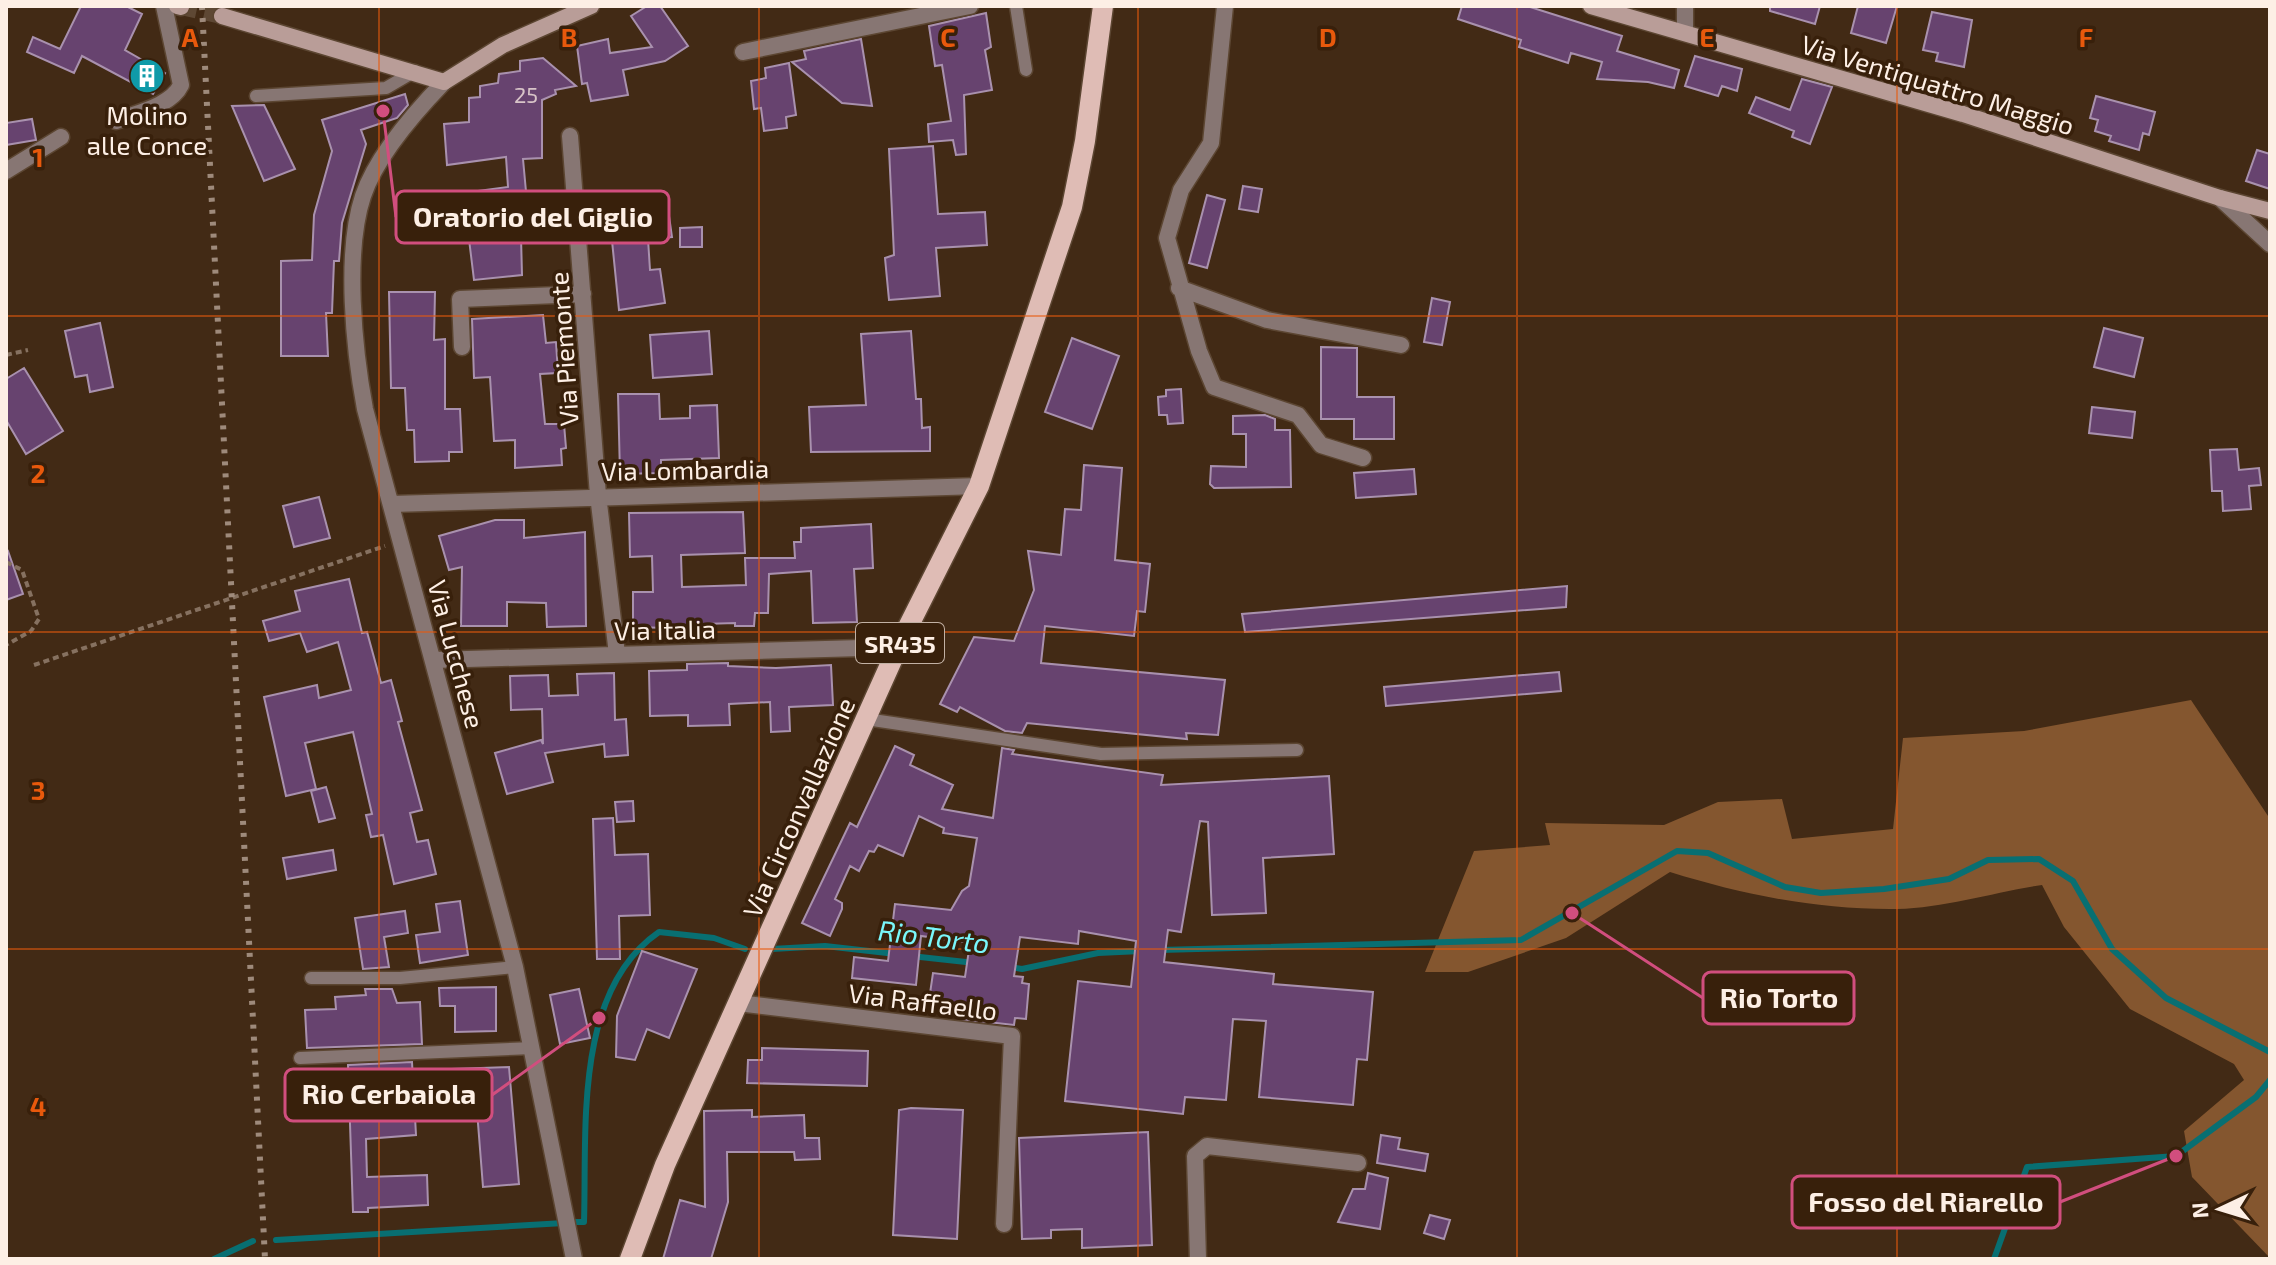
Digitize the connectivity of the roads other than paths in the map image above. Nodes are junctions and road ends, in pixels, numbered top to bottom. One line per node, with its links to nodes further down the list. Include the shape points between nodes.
1 (174, 6): 16 (street, via 181,85 177,94)
2 (591, 6): 14 (street, via 503,45)
3 (970, 6): 11 (street)
4 (1016, 6): 12 (lane)
5 (1103, 6): 28 (main road, Via Circonvallazione / SR435, via 1072,207)
6 (1225, 6): 23 (street, via 1211,143 1181,190 1167,238)
7 (1591, 6): 10 (street, Via Ventiquattro Maggio)
8 (1685, 6): 10 (street)
9 (222, 16): 13 (street)
10 (1685, 32): 20 (street, Via Ventiquattro Maggio, via 1963,114)
11 (743, 52)
12 (1026, 70)
13 (415, 71): 14 (street); 15 (lane, via 386,88)
14 (444, 82): 30 (street, Via Lucchese, via 377,165 356,226 355,359)
15 (256, 96)
16 (116, 121)
17 (570, 136): 24 (street, Via Piemonte)
18 (61, 137): 19 (street)
19 (6, 171)
20 (2220, 198): 21 (street, Via Ventiquattro Maggio); 22 (street)
21 (2270, 211)
22 (2270, 244)
23 (1179, 288): 25 (street, via 1267,320); 27 (street, via 1214,387 1298,415 1321,445)
24 (583, 294): 26 (street, via 460,299); 29 (street, Via Piemonte)
25 (1401, 345)
26 (462, 347)
27 (1363, 458)
28 (979, 486): 29 (street, Via Lombardia); 31 (main road, Via Circonvallazione / SR435)
29 (598, 495): 30 (street, Via Lombardia); 32 (street, Via Piemonte)
30 (392, 504): 33 (street, Via Lucchese)
31 (898, 647): 32 (street, Via Italia); 34 (main road, Via Circonvallazione / SR435)
32 (617, 654): 33 (street, Via Italia)
33 (433, 660): 36 (street, Via Lucchese)
34 (866, 719): 35 (lane, via 1101,754); 38 (main road, Via Circonvallazione / SR435)
35 (1297, 750)
36 (515, 967): 37 (lane, via 400,978); 39 (street, Via Lucchese)
37 (311, 978)
38 (738, 1003): 42 (street, Via Raffaello, via 1012,1036); 44 (main road, Via Circonvallazione / SR435, via 665,1165)
39 (533, 1048): 40 (lane); 43 (street, Via Lucchese)
40 (300, 1058)
41 (1358, 1163): 45 (street, via 1207,1146 1195,1156)
42 (1004, 1224)
43 (574, 1259)
44 (630, 1259)
45 (1198, 1259)

